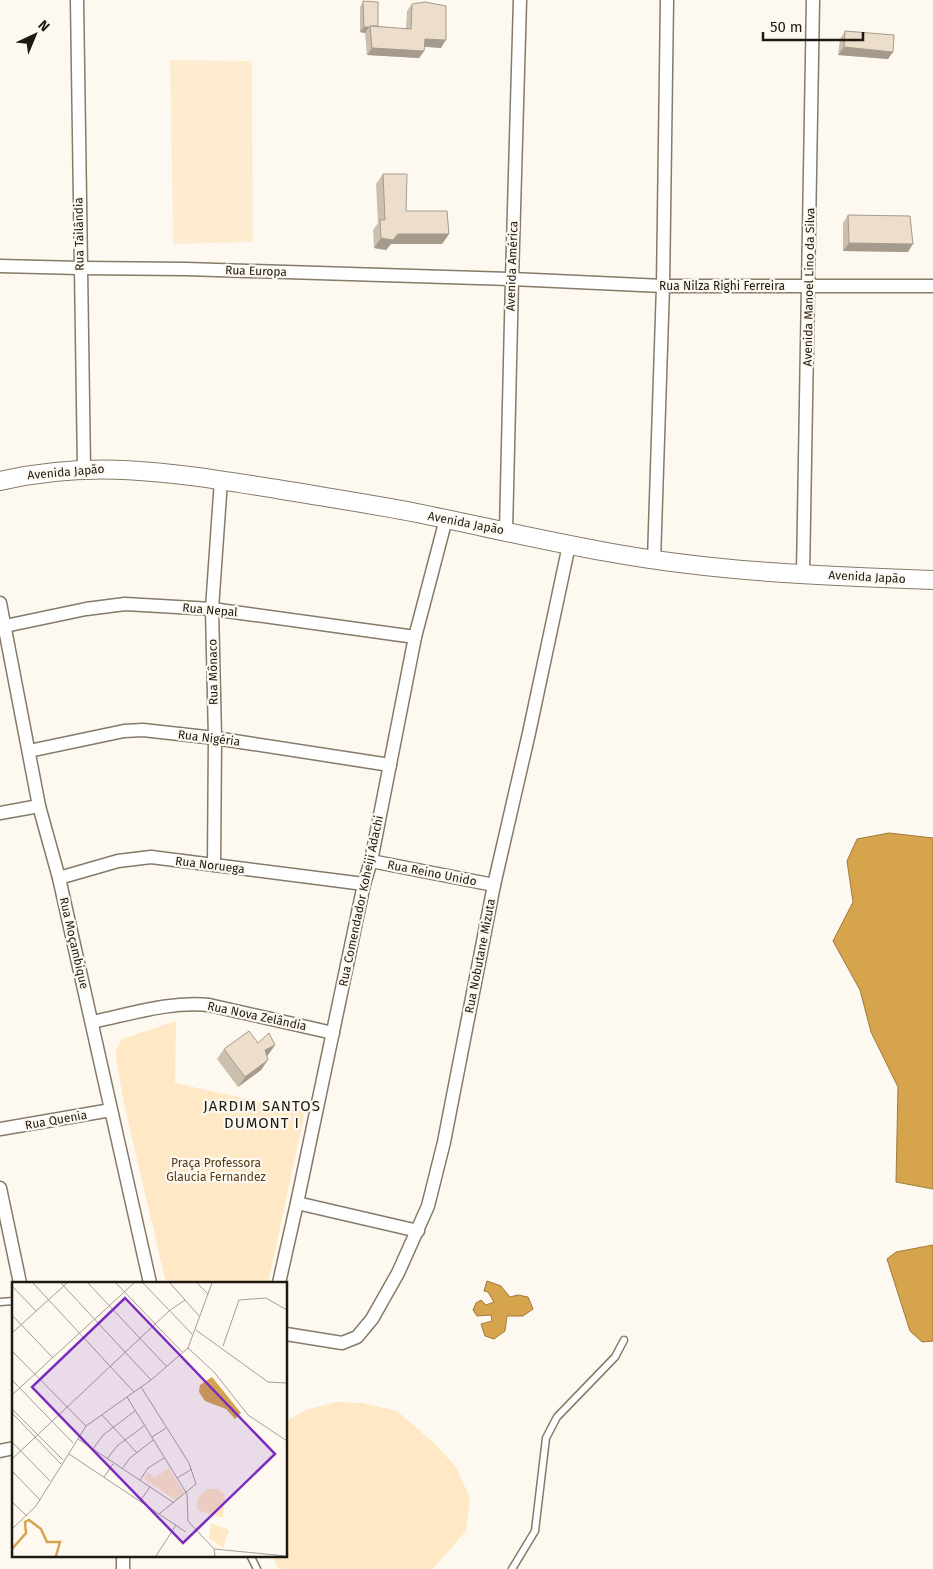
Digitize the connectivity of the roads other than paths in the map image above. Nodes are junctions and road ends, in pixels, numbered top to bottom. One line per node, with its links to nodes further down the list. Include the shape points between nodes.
1 (77, 0): 6 (street, Rua Tailândia)
2 (520, 0): 7 (street, Avenida América)
3 (667, 0): 8 (street)
4 (813, 0): 9 (street, Avenida Manoel Lino da Silva)
5 (0, 266): 6 (street, Rua Europa)
6 (80, 268): 7 (street, Rua Europa, via 186,268); 11 (street, Rua Tailândia)
7 (512, 279): 8 (street, Rua Nilza Righi Ferreira); 15 (street, Avenida América)
8 (662, 286): 9 (street, Rua Nilza Righi Ferreira); 17 (street)
9 (809, 286): 10 (street, Rua Nilza Righi Ferreira); 18 (street, Avenida Manoel Lino da Silva)
10 (933, 286)
11 (84, 468): 12 (main road, Avenida Japão, via 146,470); 13 (main road, Avenida Japão)
12 (222, 480): 14 (main road, Avenida Japão); 21 (street, Rua Mônaco)
13 (0, 481)
14 (446, 519): 15 (main road, Avenida Japão); 23 (street, Rua Comendador Koheiji Adachi)
15 (506, 532): 16 (main road, Avenida Japão)
16 (569, 545): 17 (main road, Avenida Japão); 33 (street, Rua Nobutane Mizuta)
17 (654, 560): 18 (main road, Avenida Japão)
18 (803, 574): 19 (main road, Avenida Japão)
19 (933, 580)
20 (0, 603): 22 (street, Rua Moçambique)
21 (212, 609): 22 (street, Rua Nepal, via 108,605); 23 (street, Rua Nepal); 24 (street, Rua Mônaco)
22 (5, 626): 25 (street, Rua Moçambique)
23 (415, 637): 26 (street, Rua Comendador Koheiji Adachi)
24 (215, 738): 25 (street, Rua Nigéria, via 124,731); 26 (street, Rua Nigéria); 30 (street, Rua Mônaco)
25 (30, 751): 27 (street, Rua Moçambique)
26 (390, 765): 29 (street, Rua Comendador Koheiji Adachi)
27 (39, 806): 28 (street); 31 (street, Rua Moçambique)
28 (0, 813)
29 (371, 861): 32 (street, Rua Comendador Koheiji Adachi); 33 (street, Rua Reino Unido)
30 (214, 865): 31 (street, Rua Noruega, via 136,858); 32 (street, Rua Noruega)
31 (59, 878): 34 (street, Rua Moçambique)
32 (364, 884): 35 (street, Rua Comendador Koheiji Adachi)
33 (494, 884): 40 (street, Rua Nobutane Mizuta, via 444,1142 428,1206)
34 (92, 1022): 35 (street, Rua Nova Zelândia, via 193,1003); 36 (street, Rua Moçambique)
35 (333, 1033): 39 (street, Rua Comendador Koheiji Adachi)
36 (111, 1110): 37 (street, Rua Quenia); 42 (street, Rua Moçambique)
37 (0, 1129)
38 (0, 1188): 41 (street)
39 (297, 1203): 40 (street); 43 (street, Rua Comendador Koheiji Adachi)
40 (418, 1231): 44 (street, Rua Nobutane Mizuta, via 398,1274 372,1319 357,1337 342,1343)
41 (20, 1282)
42 (150, 1282)
43 (279, 1282)
44 (288, 1334)
45 (624, 1340): 50 (lane, via 615,1357 557,1417 546,1438 535,1531)
46 (123, 1556): 48 (street)
47 (250, 1556): 49 (lane)
48 (123, 1569)
49 (257, 1569)
50 (512, 1569)

